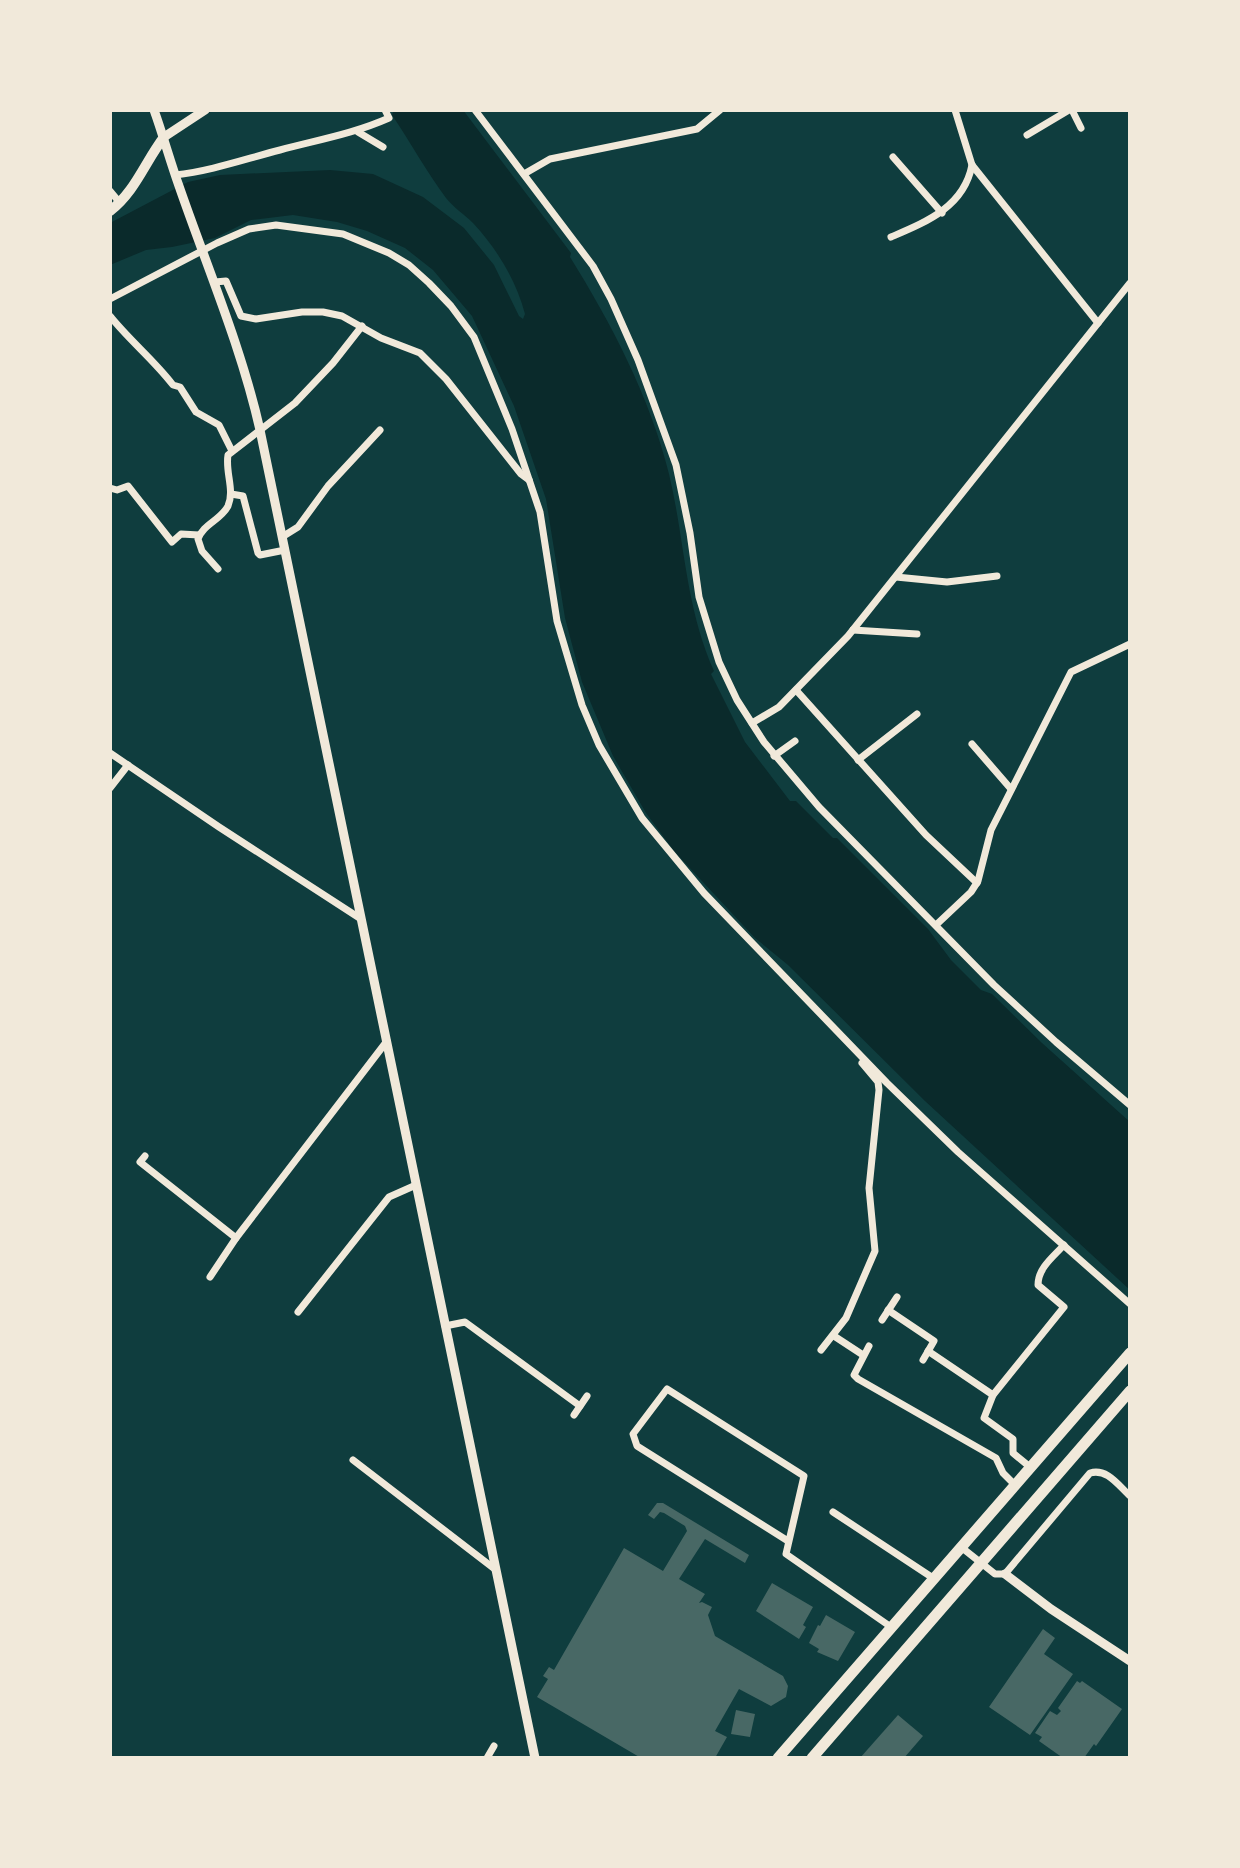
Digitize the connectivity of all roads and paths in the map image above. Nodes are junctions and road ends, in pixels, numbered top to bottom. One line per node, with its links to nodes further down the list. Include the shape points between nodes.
1 (154, 110): 11 (street)
2 (205, 110): 11 (street)
3 (385, 110): 9 (street, via 389,118)
4 (475, 110): 15 (street)
5 (720, 110): 15 (street, via 697,129 550,159)
6 (955, 110): 14 (street)
7 (1070, 110): 8 (street); 10 (street)
8 (1081, 128)
9 (358, 132): 12 (street); 16 (street)
10 (1027, 135)
11 (164, 137): 16 (street); 18 (main road)
12 (383, 147)
13 (893, 157): 20 (street)
14 (972, 165): 20 (street); 27 (street)
15 (524, 174): 46 (street, via 593,266 638,360 676,465 699,597 719,662)
16 (177, 179): 22 (street)
17 (110, 191): 18 (street)
18 (120, 203): 19 (main road)
19 (110, 211)
20 (942, 213): 21 (street)
21 (891, 237)
22 (202, 249): 23 (street); 25 (street); 32 (street, via 249,229 276,225 343,234 409,265 474,337)
23 (215, 282): 28 (street, via 226,281 244,318 323,312); 29 (street)
24 (1130, 283): 27 (street)
25 (110, 299)
26 (110, 316): 31 (street, via 180,387 196,412 219,425)
27 (1098, 323): 40 (street)
28 (362, 326): 29 (street, via 295,403); 32 (street, via 420,353)
29 (260, 430): 31 (street); 36 (street)
30 (380, 430): 36 (street, via 298,527)
31 (232, 451): 34 (street, via 227,461)
32 (531, 481): 59 (street, via 563,643 582,705 621,785 695,883)
33 (110, 488): 35 (street, via 128,486 172,542 181,534)
34 (231, 494): 35 (street, via 225,511); 37 (street, via 243,496 255,550 260,555)
35 (199, 535): 38 (street, via 202,551)
36 (282, 537): 37 (street)
37 (285, 550): 56 (street)
38 (218, 569)
39 (997, 576): 40 (street, via 947,582)
40 (896, 577): 41 (street)
41 (853, 630): 42 (street); 44 (street)
42 (917, 634)
43 (1130, 644): 54 (street, via 1071,672)
44 (796, 690): 46 (street); 51 (street)
45 (917, 714): 51 (street)
46 (752, 723): 50 (street)
47 (795, 741): 50 (street)
48 (972, 744): 54 (street)
49 (110, 753): 52 (street)
50 (774, 756): 57 (street)
51 (858, 760): 55 (street)
52 (128, 765): 53 (street); 56 (street)
53 (110, 788)
54 (1011, 789): 55 (street, via 991,830)
55 (977, 883): 57 (street)
56 (361, 919): 58 (street)
57 (936, 925): 60 (street)
58 (387, 1041): 62 (street); 63 (street)
59 (862, 1057): 64 (street, via 958,1152); 72 (street, via 879,1090 869,1188 876,1245)
60 (1130, 1105)
61 (145, 1156): 63 (street, via 140,1162)
62 (416, 1185): 69 (street, via 389,1197); 71 (street)
63 (236, 1238): 65 (street)
64 (1064, 1245): 67 (street); 80 (street, via 1044,1266 1038,1285 1064,1307)
65 (210, 1277)
66 (897, 1297): 68 (street)
67 (1130, 1304)
68 (888, 1310): 70 (street); 75 (street, via 934,1341)
69 (298, 1312)
70 (882, 1320)
71 (445, 1326): 82 (street, via 465,1322); 92 (street)
72 (834, 1336): 74 (street); 77 (street)
73 (869, 1346): 77 (street)
74 (821, 1350)
75 (928, 1351): 78 (street); 80 (street)
76 (1130, 1353): 85 (main road)
77 (863, 1355): 86 (street, via 855,1369 858,1379 996,1458)
78 (923, 1360)
79 (1130, 1391): 91 (main road)
80 (993, 1395): 85 (street, via 984,1418 1013,1439 1013,1453)
81 (587, 1396): 82 (street)
82 (580, 1406): 83 (street)
83 (574, 1415)
84 (353, 1460): 92 (street)
85 (1030, 1467): 86 (main road)
86 (1015, 1485): 90 (main road)
87 (1130, 1496): 93 (street, via 1105,1473 1090,1473)
88 (833, 1512): 94 (street)
89 (788, 1541): 89 (street, via 804,1476 667,1389 633,1434 637,1446); 95 (street, via 786,1554)
90 (961, 1547): 91 (street); 94 (main road)
91 (980, 1565): 93 (street); 101 (main road)
92 (496, 1570): 99 (street)
93 (1005, 1574): 96 (street)
94 (933, 1578): 95 (main road)
95 (891, 1627): 100 (main road)
96 (1130, 1661)
97 (494, 1746): 98 (street)
98 (491, 1757)
99 (535, 1758)
100 (778, 1758)
101 (812, 1758)

